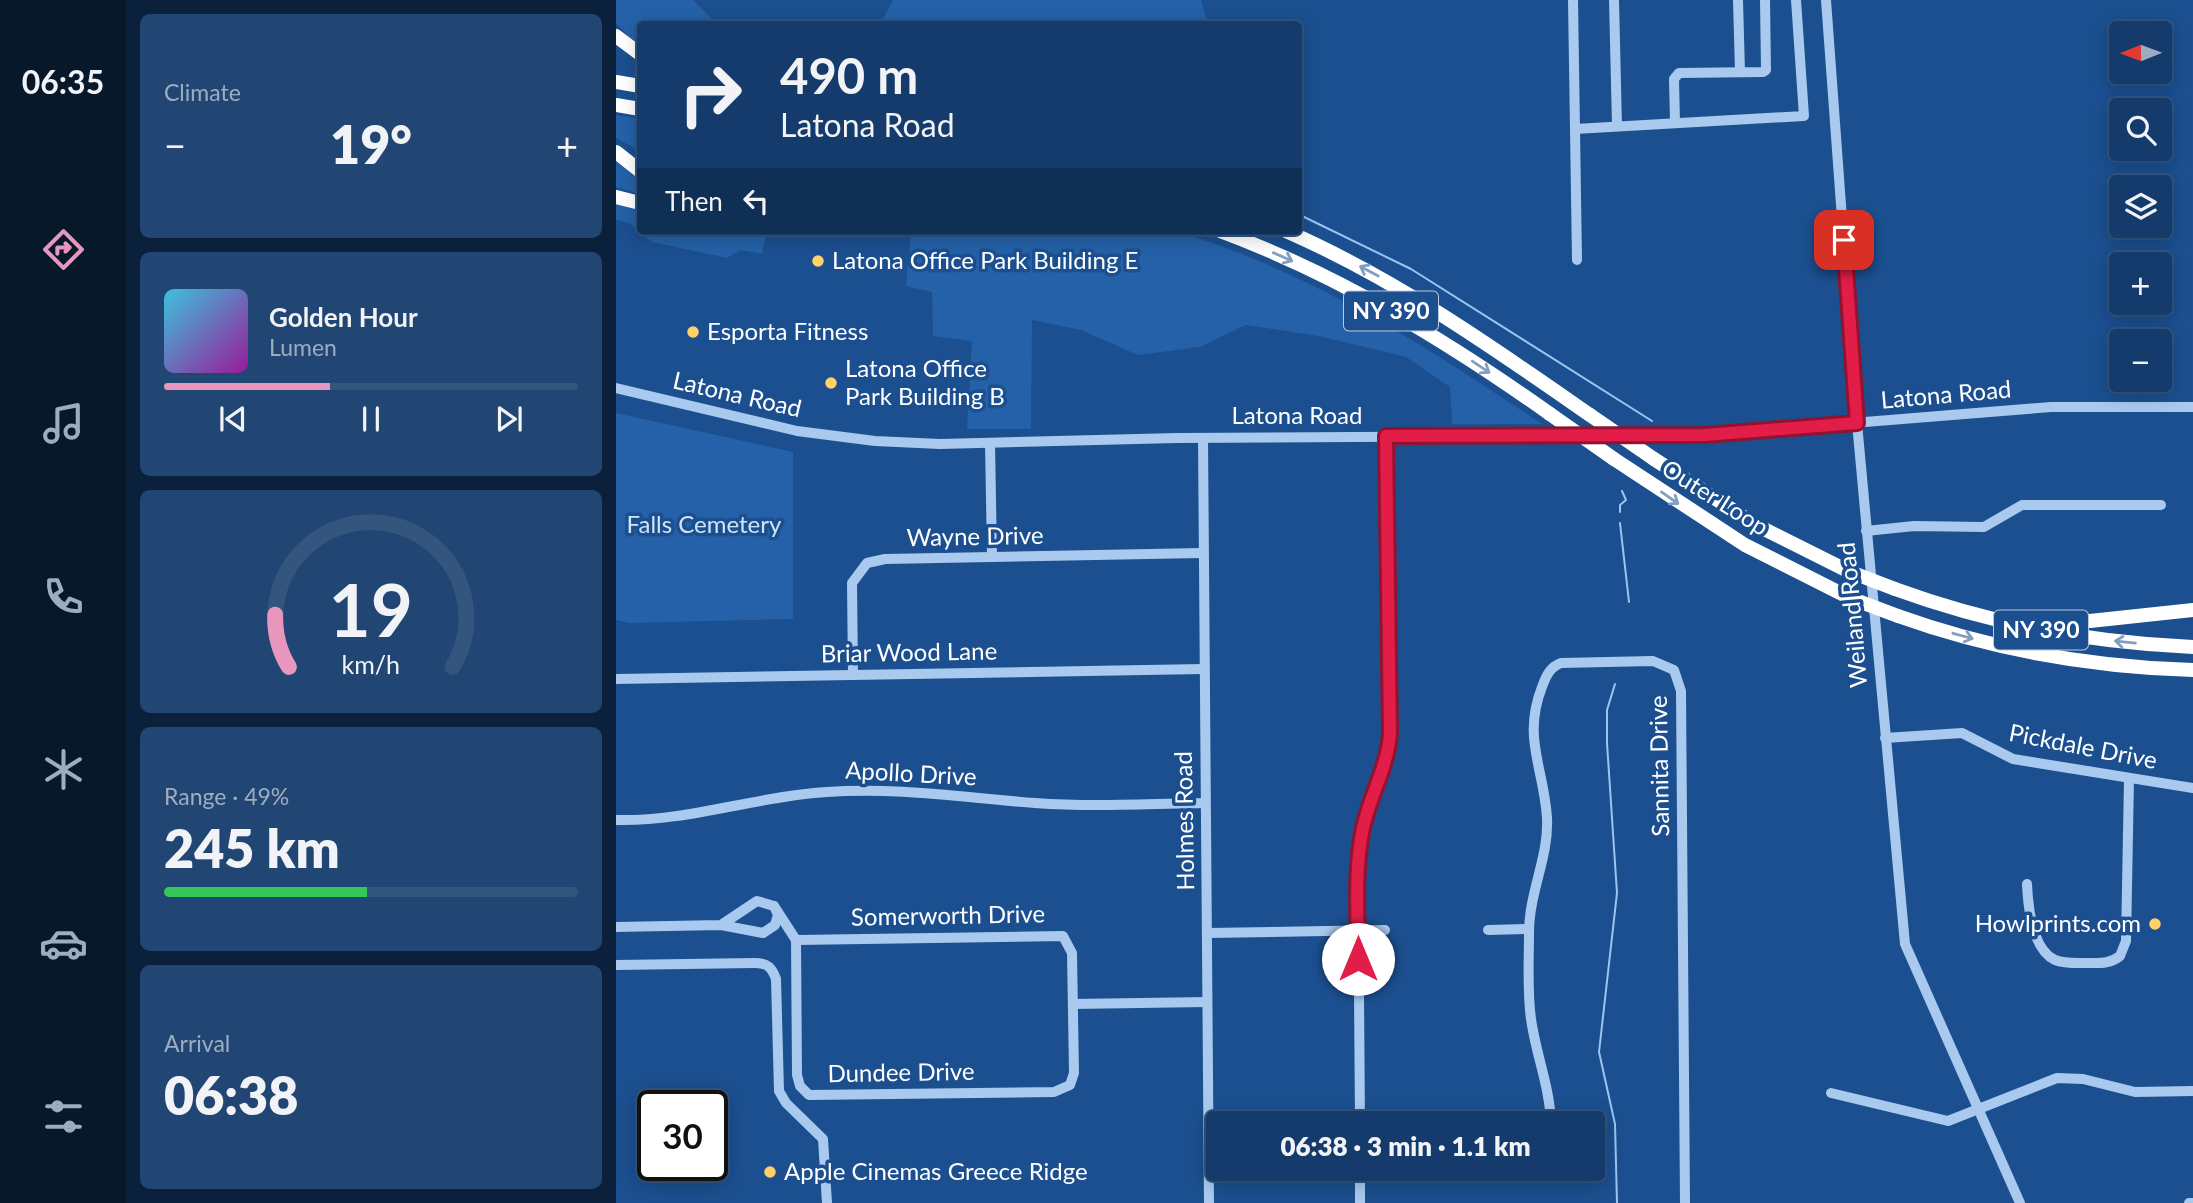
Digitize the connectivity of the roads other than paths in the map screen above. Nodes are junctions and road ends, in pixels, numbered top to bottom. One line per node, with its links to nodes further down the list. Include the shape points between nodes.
1 (1573, 0): 16 (street)
2 (1614, 0): 15 (street)
3 (1738, 0): 9 (street)
4 (1765, 0): 9 (street, via 1766,70)
5 (1796, 0): 14 (street, via 1804,116)
6 (1826, 0): 26 (street, Weiland Road)
7 (616, 36): 8 (highway)
8 (637, 52)
9 (1740, 72): 14 (street, via 1676,75)
10 (616, 82): 11 (highway)
11 (637, 86)
12 (616, 105): 13 (highway)
13 (637, 108)
14 (1675, 123): 15 (street)
15 (1617, 126): 16 (street)
16 (1575, 129): 23 (street)
17 (616, 152): 18 (highway)
18 (637, 169)
19 (616, 197): 20 (highway)
20 (637, 202)
21 (1230, 235): 38 (highway, Outer Loop / NY 390, one-way to 38, bridge, via 1395,313 1745,545 1850,598 1962,636 2051,656)
22 (1294, 235): 35 (highway, Outer Loop / NY 390, one-way to 22, bridge, via 1848,571 1744,518 1413,296)
23 (1577, 260)
24 (616, 388): 29 (street, Latona Road, via 732,418 823,435 904,443)
25 (2193, 407): 26 (street, Latona Road, via 2051,407)
26 (1857, 423): 27 (street, Latona Road, via 1705,435); 31 (street, Weiland Road)
27 (1386, 436): 28 (street, Latona Road); 53 (street, via 1390,734 1385,769 1360,844)
28 (1203, 438): 29 (street, Latona Road); 32 (street, Holmes Road)
29 (990, 443): 33 (street)
30 (2161, 505): 31 (street, via 2022,505 1984,527)
31 (1866, 530): 41 (street, Weiland Road)
32 (1202, 553): 33 (street, Wayne Drive); 37 (street, Holmes Road)
33 (992, 557): 39 (street, Wayne Drive, via 885,559 861,567 851,593)
34 (2193, 610): 35 (highway, via 2077,621)
35 (1961, 611): 36 (highway, Outer Loop / NY 390, one-way to 35, via 2088,638)
36 (2193, 647)
37 (1203, 669): 39 (street, Briar Wood Lane); 44 (street, Holmes Road)
38 (2193, 670)
39 (853, 675): 40 (street, Briar Wood Lane)
40 (616, 679)
41 (1885, 738): 42 (street, Pickdale Drive, via 1962,733 2013,759); 61 (street, Weiland Road, via 1905,944)
42 (2129, 779): 43 (street, Pickdale Drive); 46 (street, via 2126,941 2120,956 2106,963 2062,962 2049,956 2028,909)
43 (2193, 788)
44 (1205, 803): 45 (street, Apollo Drive, via 1037,803 851,791); 54 (street, Holmes Road)
45 (616, 820)
46 (2027, 884)
47 (774, 906): 48 (street, via 757,901); 48 (street, via 778,920 769,931); 55 (street)
48 (721, 925): 49 (street)
49 (616, 927)
50 (1529, 929): 52 (street); 63 (street, Sannita Drive, via 1531,1017); 68 (street, Sannita Drive, via 1532,890 1546,842 1546,810 1532,740 1534,713 1546,676 1568,661 1665,664 1677,675 1681,691)
51 (1385, 930): 53 (street)
52 (1488, 930)
53 (1358, 931): 54 (street); 62 (street)
54 (1207, 933): 57 (street, Holmes Road)
55 (796, 940): 58 (street, Somerworth Drive, via 1057,935 1071,946); 58 (street, Dundee Drive, via 797,1074 809,1095 1060,1091 1070,1085 1074,1073)
56 (616, 965): 65 (street, via 765,963 772,969 779,1091 823,1139)
57 (1207, 1002): 58 (street); 66 (street, Holmes Road)
58 (1073, 1004)
59 (2193, 1091): 61 (street, via 2135,1091 2057,1078)
60 (1831, 1093): 61 (street, via 1939,1120)
61 (1979, 1110): 69 (street, Weiland Road)
62 (1360, 1111)
63 (1549, 1111)
64 (1360, 1181): 67 (street)
65 (827, 1203)
66 (1209, 1203)
67 (1360, 1203)
68 (1685, 1203)
69 (2020, 1203)

